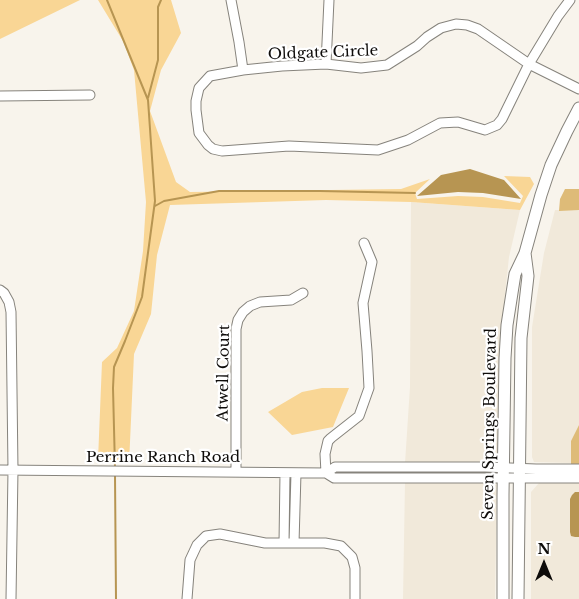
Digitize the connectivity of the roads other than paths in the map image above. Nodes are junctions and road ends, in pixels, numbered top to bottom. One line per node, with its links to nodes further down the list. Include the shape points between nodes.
1 (231, 0): 6 (street)
2 (329, 0): 4 (street)
3 (570, 0): 5 (street)
4 (326, 64): 5 (street, Oldgate Circle, via 361,68 387,65 441,28 456,24 478,29); 6 (street, Oldgate Circle)
5 (529, 64): 6 (street, Oldgate Circle, via 502,119 485,130 458,122 440,123 408,140 378,150 289,146 222,152 208,145 199,133 196,101 199,88 210,76); 7 (street, Oldgate Circle)
6 (243, 70)
7 (579, 89)
8 (90, 95): 9 (street)
9 (0, 96)
10 (579, 108): 12 (main road, Seven Springs Boulevard, via 551,165)
11 (364, 243): 22 (street, via 372,262 363,303 369,388 359,416 328,441)
12 (525, 253): 21 (main road, Seven Springs Boulevard, via 528,276); 21 (main road, Seven Springs Boulevard, via 515,274 506,339 504,386 512,406)
13 (0, 290): 17 (street, via 9,302 11,312)
14 (303, 293): 18 (street, Atwell Court, via 291,300 260,302 250,306 238,320)
15 (579, 469): 21 (street, Perrine Ranch Road)
16 (0, 470): 17 (street, Perrine Ranch Road)
17 (13, 470): 18 (street, Perrine Ranch Road); 27 (street)
18 (236, 472): 19 (street, Perrine Ranch Road)
19 (286, 473): 20 (street, Perrine Ranch Road); 24 (street)
20 (296, 473): 22 (street, Perrine Ranch Road); 25 (street)
21 (512, 473): 22 (street, Perrine Ranch Road, via 334,478); 23 (street, Perrine Ranch Road); 30 (main road, Seven Springs Boulevard); 31 (main road, Seven Springs Boulevard)
22 (326, 474)
23 (579, 478)
24 (284, 543): 25 (street); 28 (street, via 265,543 220,534 206,536 190,560)
25 (294, 543): 29 (street, via 341,546 352,557 355,568)
26 (0, 589): 27 (street)
27 (10, 594)
28 (187, 599)
29 (355, 599)
30 (503, 599)
31 (518, 599)

